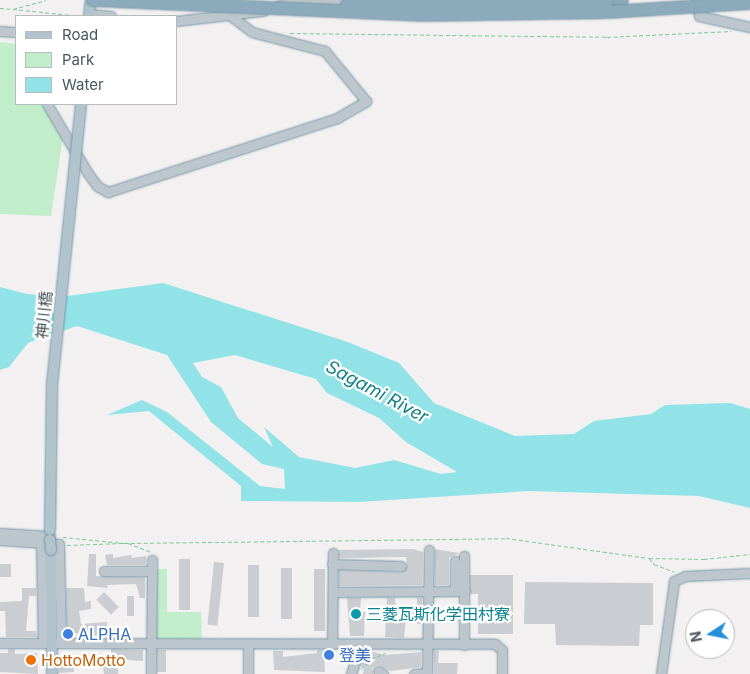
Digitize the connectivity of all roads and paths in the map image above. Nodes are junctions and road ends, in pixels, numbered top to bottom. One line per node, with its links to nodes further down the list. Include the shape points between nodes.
1 (46, 0): 12 (path)
2 (92, 0): 10 (highway, bridge, via 424,16 608,12); 13 (main road)
3 (207, 0): 6 (highway, bridge, via 415,6)
4 (301, 0): 9 (street)
5 (408, 0): 9 (street)
6 (622, 0)
7 (696, 0): 16 (street, via 699,16)
8 (290, 1): 14 (street)
9 (335, 1)
10 (750, 3)
11 (0, 8): 12 (path)
12 (13, 9): 13 (path)
13 (89, 15)
14 (232, 16): 15 (street); 21 (street, via 252,32 325,51 366,101 336,118 108,192 97,186 87,172)
15 (178, 21)
16 (750, 27)
17 (740, 30): 20 (path, via 597,37)
18 (0, 31): 19 (street)
19 (15, 32)
20 (281, 33)
21 (48, 105)
22 (81, 105): 25 (main road, 神川橋, bridge, via 52,378)
23 (0, 534): 25 (street)
24 (0, 540): 25 (street)
25 (50, 541): 27 (path); 27 (path, via 115,546); 46 (main road, 神川橋)
26 (128, 542): 27 (path); 32 (path, via 506,538); 33 (path, via 150,550)
27 (124, 543)
28 (429, 550): 41 (street)
29 (333, 553): 35 (street)
30 (750, 554): 32 (path, via 704,559)
31 (464, 556): 43 (street)
32 (648, 558): 40 (path, via 654,564)
33 (152, 560): 38 (street)
34 (455, 561): 42 (street)
35 (332, 564): 36 (street); 44 (street)
36 (401, 566)
37 (104, 571): 38 (street)
38 (152, 571): 47 (street)
39 (750, 574): 40 (street)
40 (685, 576): 62 (street, via 674,581 672,587)
41 (429, 590): 42 (street); 44 (street); 51 (street)
42 (455, 591): 43 (street)
43 (464, 591): 52 (street)
44 (333, 592): 49 (street)
45 (0, 643): 46 (street)
46 (52, 643): 47 (street); 55 (main road, 神川橋)
47 (152, 643): 48 (street); 56 (street)
48 (248, 644): 49 (street); 57 (street)
49 (332, 644): 50 (street)
50 (361, 644): 51 (street); 58 (street)
51 (429, 645): 52 (street); 54 (street)
52 (464, 645): 61 (street, via 500,646)
53 (391, 651): 59 (path, via 371,659)
54 (427, 673): 60 (street)
55 (52, 674)
56 (151, 674)
57 (248, 674)
58 (351, 674)
59 (357, 674)
60 (414, 674)
61 (502, 674)
62 (661, 674)

